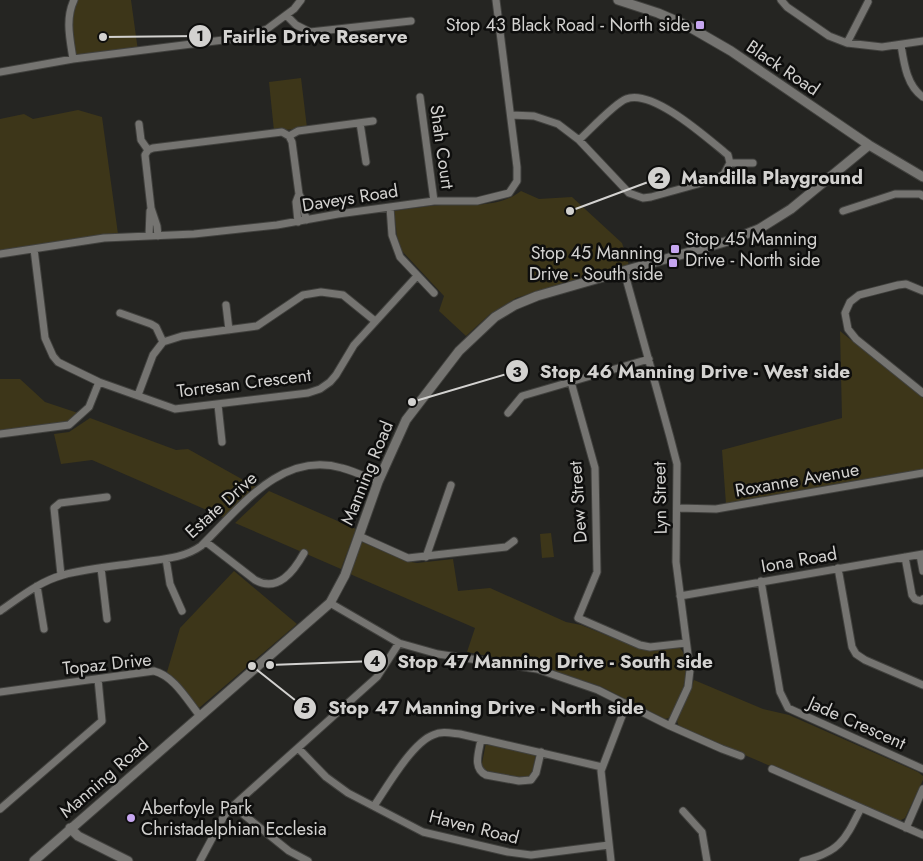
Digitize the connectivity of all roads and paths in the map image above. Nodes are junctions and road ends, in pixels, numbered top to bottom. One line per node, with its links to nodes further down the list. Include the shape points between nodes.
1 (74, 0): 14 (street, via 69,14)
2 (301, 0): 9 (street)
3 (496, 0): 18 (street, Daveys Road)
4 (618, 0): 6 (street, Black Road)
5 (781, 0): 12 (street, via 829,36)
6 (630, 2): 8 (street, Black Road)
7 (868, 2): 12 (street)
8 (645, 4): 24 (street, Black Road, via 731,51)
9 (286, 15): 10 (street, via 310,32); 14 (street, via 267,29 239,38)
10 (411, 21)
11 (923, 41): 13 (street)
12 (847, 43): 13 (street, via 882,48)
13 (901, 45): 17 (street, via 906,72 917,93)
14 (73, 59): 15 (street)
15 (0, 72)
16 (420, 97): 31 (street, Shah Court)
17 (923, 97)
18 (511, 115): 23 (street, via 534,116 558,124); 31 (street, Daveys Road, via 517,180 509,193 478,201)
19 (373, 121): 20 (street)
20 (360, 123): 22 (street, via 298,131); 26 (street)
21 (139, 124): 25 (street, via 141,140)
22 (289, 136): 25 (street, via 282,132); 35 (street, via 302,200)
23 (579, 140): 27 (street, via 629,193 643,198 716,179 724,174); 27 (street, via 623,100 633,96 665,106 728,155)
24 (869, 145): 29 (street, Black Road); 40 (street, Manning Road, via 791,209 759,229)
25 (148, 150): 33 (street, via 145,155)
26 (366, 162)
27 (730, 163): 28 (street)
28 (752, 163)
29 (923, 177)
30 (923, 196): 34 (street, via 895,194)
31 (434, 201): 32 (street, Daveys Road)
32 (390, 207): 35 (street, Daveys Road); 41 (street, via 396,248)
33 (151, 208): 36 (street); 37 (street)
34 (843, 211)
35 (302, 221): 37 (street, Daveys Road)
36 (149, 236): 37 (street, Daveys Road); 38 (street, Daveys Road, via 104,238)
37 (158, 236)
38 (34, 249): 39 (street, Daveys Road); 50 (street, Torresan Crescent, via 47,346 58,362)
39 (0, 254)
40 (624, 271): 49 (street, Lyn Street); 59 (street, Manning Road, via 537,296 495,317 459,351 406,420)
41 (417, 276): 43 (street); 46 (street, Torresan Crescent)
42 (923, 291): 52 (street, via 898,284 859,295 850,302 846,313 848,329 856,339)
43 (434, 293)
44 (226, 305): 47 (street)
45 (120, 313): 48 (street, via 156,327)
46 (375, 321): 47 (street, via 343,295 321,292 303,296 257,326); 54 (street, Torresan Crescent, via 354,345 336,375 320,389)
47 (229, 330): 48 (street, via 182,336)
48 (163, 342): 53 (street, via 153,355)
49 (649, 359): 51 (street); 62 (street, Lyn Street, via 677,464)
50 (99, 382): 53 (street, Torresan Crescent); 56 (street, via 89,407 69,425)
51 (571, 382): 55 (street, via 522,396); 84 (street, Dew Street, via 595,468 597,572 578,618 640,645 650,647)
52 (923, 393)
53 (138, 395): 54 (street, Torresan Crescent, via 175,409)
54 (218, 405): 57 (street)
55 (508, 413)
56 (0, 434)
57 (222, 442)
58 (923, 474): 62 (street, Roxanne Avenue, via 716,509)
59 (378, 482): 63 (street, Manning Road); 65 (street, Estate Drive, via 330,466 288,470 259,489)
60 (451, 485): 68 (street)
61 (107, 497): 74 (street, via 60,503 54,508)
62 (676, 508): 77 (street, Lyn Street)
63 (359, 536): 68 (street, via 408,558); 79 (street, Manning Road)
64 (514, 541): 68 (street, via 506,548)
65 (206, 542): 66 (street, via 254,580 264,584 284,579); 70 (street, Estate Drive, via 192,552)
66 (304, 553)
67 (922, 554): 69 (street, Iona Road); 73 (street)
68 (426, 557)
69 (905, 557): 72 (street, Iona Road); 78 (street, via 912,595 915,599)
70 (166, 559): 71 (street, Estate Drive); 81 (street, via 170,584)
71 (101, 568): 74 (street, Estate Drive); 82 (street)
72 (838, 568): 75 (street, Iona Road); 87 (street, via 856,654)
73 (923, 571)
74 (62, 575): 76 (street, Estate Drive)
75 (761, 581): 77 (street, Iona Road); 98 (street, Jade Crescent, via 780,692 788,708)
76 (37, 586): 80 (street, Estate Drive); 83 (street)
77 (680, 596): 84 (street, Lyn Street)
78 (923, 599)
79 (330, 603): 85 (street); 90 (street, Manning Road)
80 (0, 611)
81 (182, 611)
82 (107, 619)
83 (44, 629)
84 (686, 642): 91 (street, Lyn Street, via 690,670 688,687)
85 (399, 643): 89 (street, via 438,654 537,669); 93 (street, via 377,676)
86 (98, 679): 88 (street, Topaz Drive); 90 (street, Topaz Drive, via 154,671 160,673 172,682); 103 (street, via 102,721)
87 (923, 685)
88 (0, 692)
89 (627, 703): 91 (street); 96 (street)
90 (200, 716): 105 (street, Manning Road)
91 (670, 726): 95 (street)
92 (481, 739): 94 (street); 94 (street, via 477,763 486,775 531,780); 101 (street, via 448,732 437,733 424,740)
93 (298, 748): 100 (street); 101 (street, Haven Road, via 348,794)
94 (541, 752): 96 (street)
95 (742, 756)
96 (602, 767): 108 (street)
97 (772, 769): 102 (street)
98 (923, 769)
99 (923, 789): 106 (street)
100 (233, 806): 111 (street, via 224,816); 112 (street, via 289,851)
101 (374, 806): 108 (street, Haven Road, via 423,832 531,856)
102 (861, 808): 106 (street); 115 (street, via 840,845 818,858)
103 (0, 810)
104 (683, 811): 114 (street, via 702,832)
105 (70, 828): 109 (street, Manning Road); 110 (street, via 78,836)
106 (906, 828): 107 (street)
107 (923, 836)
108 (609, 846): 113 (street)
109 (34, 861)
110 (128, 861)
111 (200, 861)
112 (308, 861)
113 (611, 861)
114 (707, 861)
115 (803, 861)

